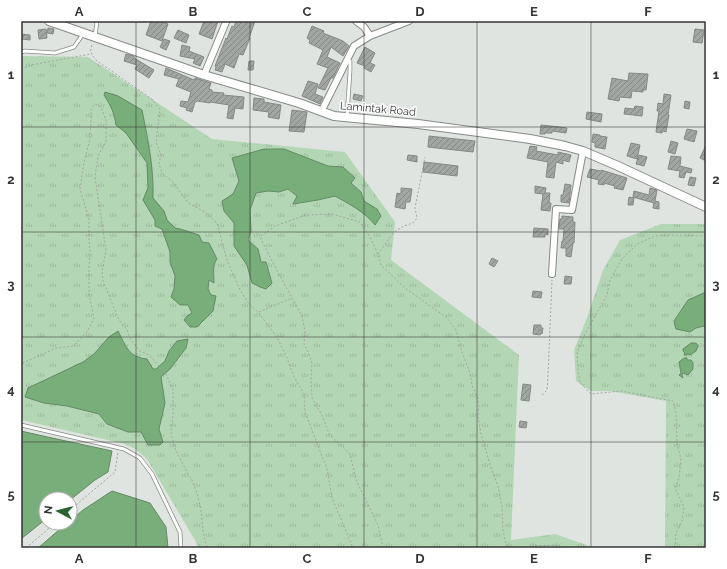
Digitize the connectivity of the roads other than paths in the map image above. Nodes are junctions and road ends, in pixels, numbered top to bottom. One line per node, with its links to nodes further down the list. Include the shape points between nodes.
1 (49, 21): 6 (main road, Lamintak Road)
2 (97, 21): 8 (lane)
3 (356, 21): 7 (street)
4 (409, 21): 7 (street)
5 (226, 22): 11 (street)
6 (84, 33): 8 (main road, Lamintak Road); 9 (lane, via 74,48 55,53)
7 (370, 36): 10 (street, via 354,46)
8 (95, 37): 11 (main road, Lamintak Road)
9 (21, 52)
10 (348, 59): 12 (street); 13 (lane, via 350,71)
11 (204, 75): 12 (main road, Lamintak Road)
12 (321, 112): 13 (main road, Lamintak Road)
13 (347, 117): 14 (main road, Lamintak Road, via 530,139)
14 (583, 151): 15 (main road, Lamintak Road); 16 (street, via 572,210 556,209)
15 (706, 207)
16 (552, 274)
17 (21, 425): 18 (lane, via 124,449 140,458 152,474 180,532)
18 (181, 548)

